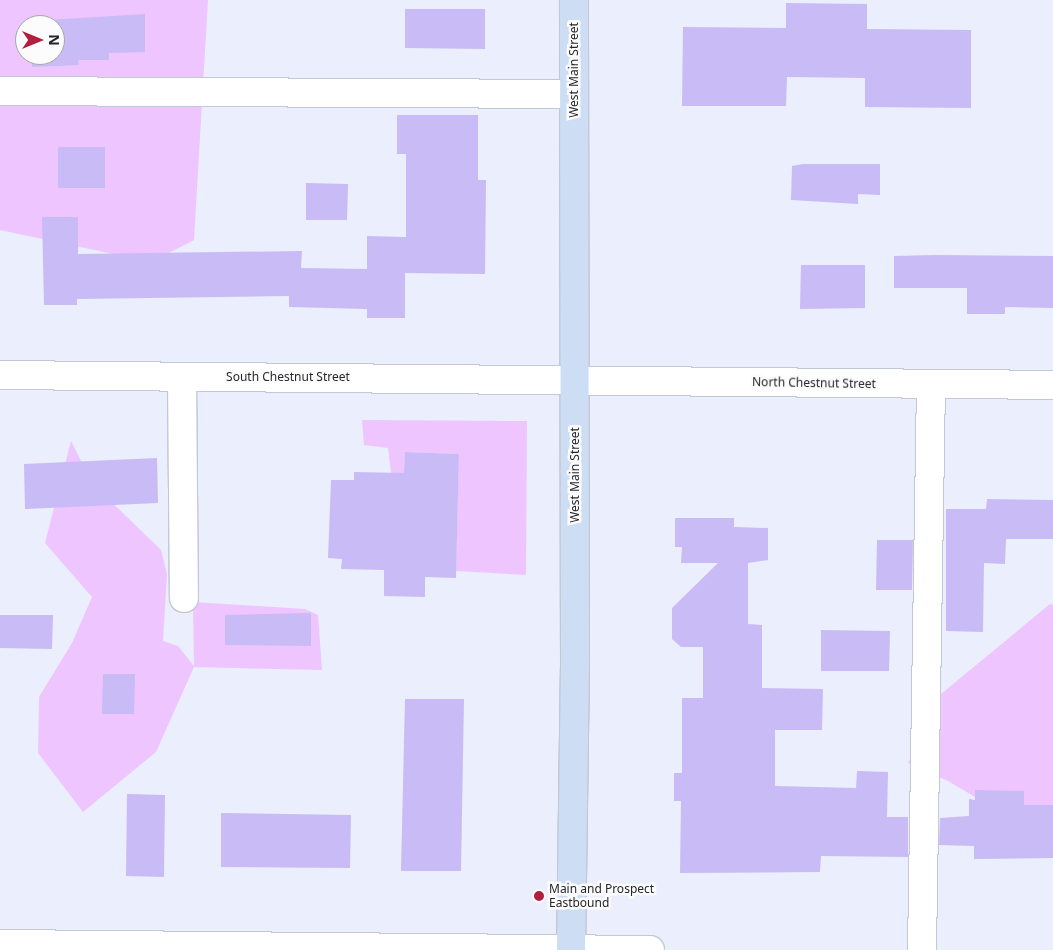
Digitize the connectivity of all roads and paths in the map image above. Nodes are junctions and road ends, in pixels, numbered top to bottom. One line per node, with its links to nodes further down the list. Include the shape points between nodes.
1 (574, 0): 3 (main road, West Main Street)
2 (0, 91): 3 (street)
3 (574, 94): 6 (main road, West Main Street)
4 (0, 375): 5 (street, South Chestnut Street)
5 (182, 377): 6 (street, South Chestnut Street); 9 (street)
6 (576, 379): 7 (street, North Chestnut Street); 11 (main road, West Main Street)
7 (931, 384): 8 (street, North Chestnut Street); 13 (street)
8 (1053, 385)
9 (184, 598)
10 (0, 944): 11 (street)
11 (571, 949): 12 (street)
12 (650, 950)
13 (922, 950)

